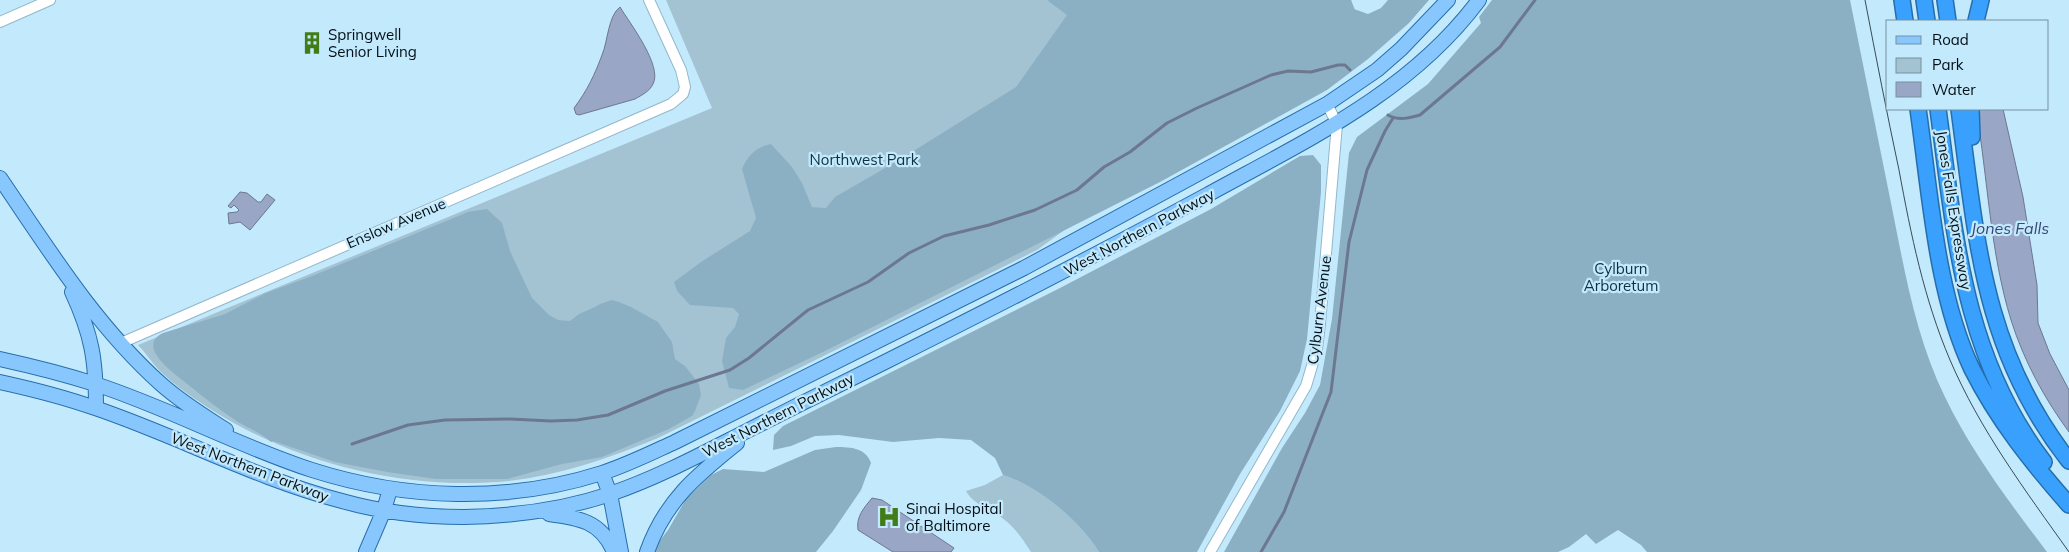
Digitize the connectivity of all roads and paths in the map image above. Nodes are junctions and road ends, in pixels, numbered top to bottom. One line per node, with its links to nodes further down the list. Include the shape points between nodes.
1 (50, 0): 13 (street)
2 (648, 0): 23 (street, Enslow Avenue, via 684,80 683,94 671,104)
3 (1448, 0): 14 (main road, West Northern Parkway, via 1377,70)
4 (1479, 0): 19 (main road, West Northern Parkway, via 1435,48 1390,89)
5 (1902, 0): 9 (highway)
6 (1924, 0): 10 (highway)
7 (1945, 0): 11 (highway)
8 (1981, 0): 12 (highway)
9 (1905, 20)
10 (1927, 20)
11 (1948, 20)
12 (1976, 20)
13 (0, 22)
14 (1327, 104): 19 (street); 31 (main road, West Northern Parkway, via 1024,268 675,442)
15 (1918, 110): 35 (highway, via 1942,269 1960,337 1988,399 2033,464)
16 (1938, 110): 34 (highway, Jones Falls Expressway, via 1960,266 1976,332 2019,426)
17 (1959, 110): 21 (highway, Jones Falls Expressway)
18 (1971, 110): 21 (highway)
19 (1337, 124): 28 (main road, West Northern Parkway, via 1088,260); 42 (street, Cylburn Avenue, via 1320,324 1312,369 1306,386)
20 (0, 178): 22 (main road)
21 (1975, 231): 30 (highway, Jones Falls Expressway, via 1987,290 2007,354 2036,414)
22 (64, 273): 23 (main road); 26 (main road, via 88,331)
23 (121, 343): 29 (main road, via 170,391)
24 (0, 359): 26 (main road, West Northern Parkway)
25 (0, 382): 27 (main road, West Northern Parkway)
26 (96, 384): 27 (main road); 29 (main road, West Northern Parkway)
27 (96, 408): 36 (main road, West Northern Parkway, via 307,491)
28 (761, 424): 33 (main road, West Northern Parkway, via 686,462); 41 (main road, via 690,482 663,517)
29 (254, 448): 32 (main road, West Northern Parkway, via 314,470)
30 (2069, 461)
31 (602, 473): 32 (main road, West Northern Parkway, via 533,489 494,494 424,493); 33 (main road)
32 (390, 488): 36 (main road)
33 (610, 494): 37 (main road, West Northern Parkway); 40 (main road)
34 (2069, 494)
35 (2069, 505)
36 (384, 510): 37 (main road, West Northern Parkway, via 461,517); 38 (main road)
37 (536, 512): 39 (main road, via 585,520 602,533)
38 (366, 552)
39 (614, 552)
40 (620, 552)
41 (648, 552)
42 (1210, 552)

